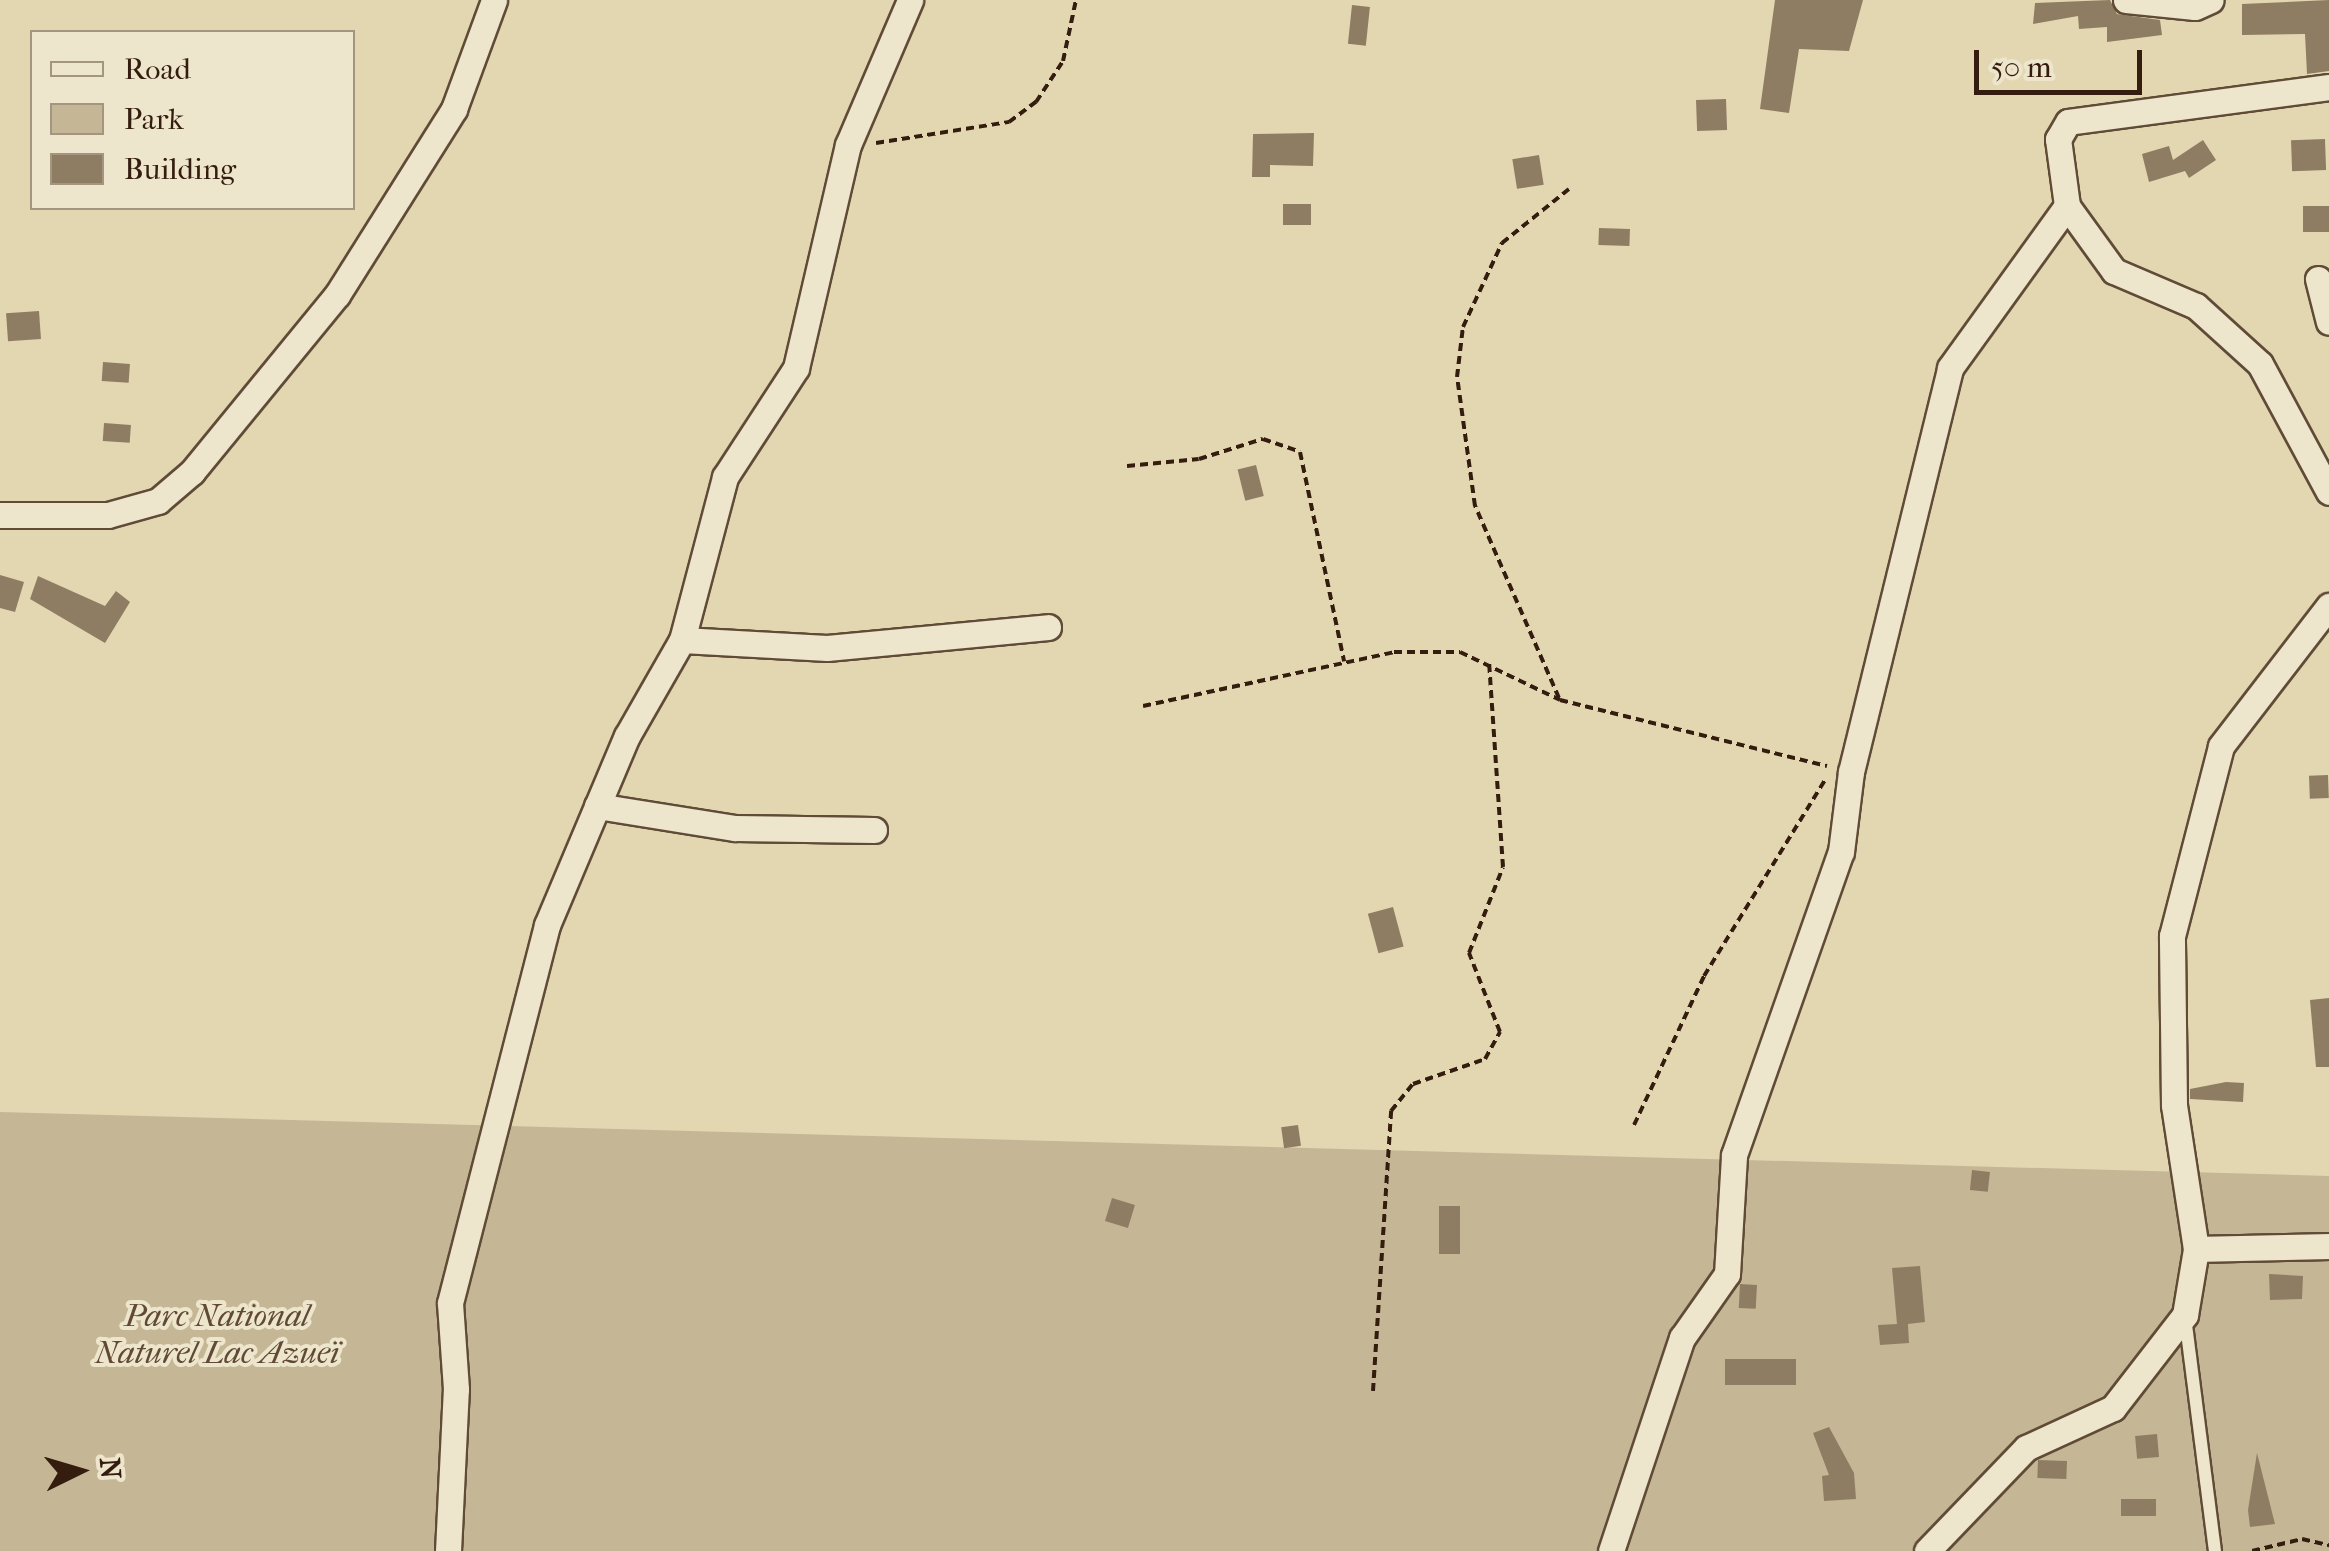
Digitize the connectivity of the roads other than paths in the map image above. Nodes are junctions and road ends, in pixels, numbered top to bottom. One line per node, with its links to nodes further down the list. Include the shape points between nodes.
1 (494, 0): 10 (street, via 454,109 346,279 192,472 158,502 108,515)
2 (910, 0): 13 (street, via 848,146 810,334 725,477)
3 (2126, 0): 4 (street, via 2195,8)
4 (2211, 0)
5 (2329, 87): 6 (street, via 2068,122 2058,139)
6 (2067, 206): 9 (street, via 2114,271 2196,306 2260,364); 20 (street, via 1950,368 1851,772 1840,852 1734,1155 1727,1274 1682,1338)
7 (2318, 279): 8 (street)
8 (2329, 322)
9 (2329, 492)
10 (0, 515)
11 (2329, 606): 17 (street, via 2221,746 2172,936 2174,1105)
12 (1048, 627): 13 (street, via 827,648)
13 (682, 640): 14 (street)
14 (597, 806): 15 (street, via 735,828); 19 (street, via 547,925 450,1303)
15 (874, 830)
16 (2329, 1246): 17 (street)
17 (2196, 1249): 18 (street)
18 (2185, 1315): 21 (street, via 2113,1408 2026,1448); 22 (lane)
19 (448, 1551)
20 (1611, 1551)
21 (1927, 1551)
22 (2215, 1551)

